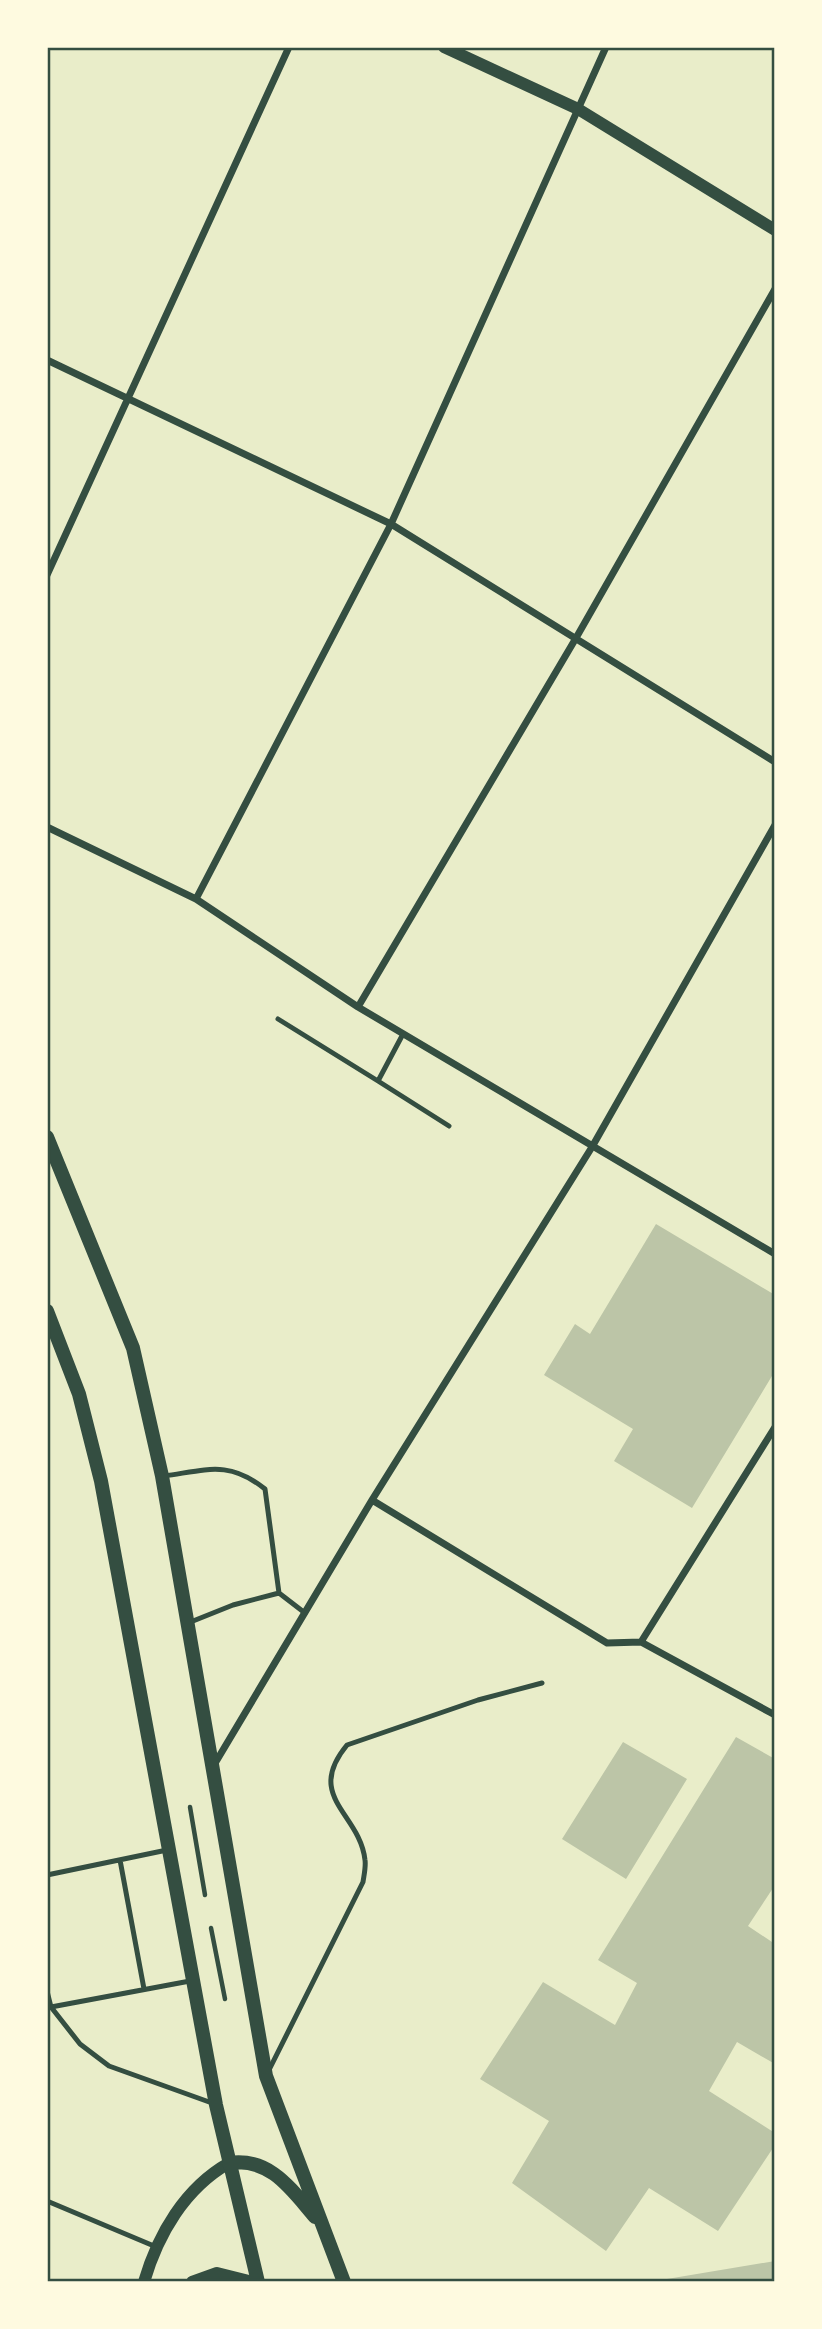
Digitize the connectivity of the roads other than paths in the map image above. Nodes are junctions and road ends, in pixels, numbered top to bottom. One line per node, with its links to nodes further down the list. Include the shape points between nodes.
1 (289, 47): 8 (street)
2 (444, 47): 4 (street)
3 (606, 47): 4 (street)
4 (578, 109): 5 (street); 9 (street)
5 (775, 230)
6 (775, 289): 11 (street)
7 (47, 360): 8 (street)
8 (130, 397): 9 (street); 10 (street)
9 (391, 524): 11 (street); 15 (street)
10 (47, 575)
11 (576, 638): 12 (street); 16 (street)
12 (775, 762)
13 (775, 825): 22 (street)
14 (47, 827): 15 (street)
15 (196, 899): 16 (street)
16 (358, 1007): 18 (street)
17 (278, 1019): 19 (lane)
18 (403, 1034): 19 (lane); 22 (street)
19 (378, 1081): 20 (lane)
20 (449, 1126)
21 (47, 1137): 26 (main road, via 133,1348)
22 (593, 1147): 23 (street); 27 (street)
23 (775, 1254)
24 (47, 1311): 35 (main road, via 79,1394 101,1481)
25 (775, 1427): 31 (street)
26 (162, 1476): 28 (lane, via 223,1468 245,1473 265,1489); 30 (main road)
27 (372, 1500): 29 (street); 31 (street, via 607,1643)
28 (279, 1594): 29 (lane); 30 (lane, via 233,1605)
29 (305, 1613): 34 (street)
30 (186, 1624): 34 (main road)
31 (641, 1642): 33 (street)
32 (542, 1683): 42 (lane, via 347,1745 337,1758 330,1774 332,1794 366,1859 363,1882)
33 (775, 1715)
34 (213, 1768): 42 (main road)
35 (167, 1850): 36 (lane); 38 (main road)
36 (120, 1860): 37 (lane); 39 (lane)
37 (47, 1875)
38 (193, 1980): 39 (lane); 43 (main road)
39 (144, 1989): 41 (lane)
40 (47, 1991): 41 (lane)
41 (51, 2007): 43 (lane, via 80,2044 109,2066)
42 (266, 2076): 46 (main road)
43 (216, 2105): 44 (main road)
44 (229, 2163): 46 (main road, via 249,2162 275,2172); 47 (street, via 193,2191); 50 (main road)
45 (47, 2201): 47 (lane)
46 (320, 2224): 51 (main road)
47 (155, 2246): 48 (street)
48 (144, 2282)
49 (192, 2282): 50 (street, via 218,2273)
50 (255, 2282)
51 (344, 2282)

